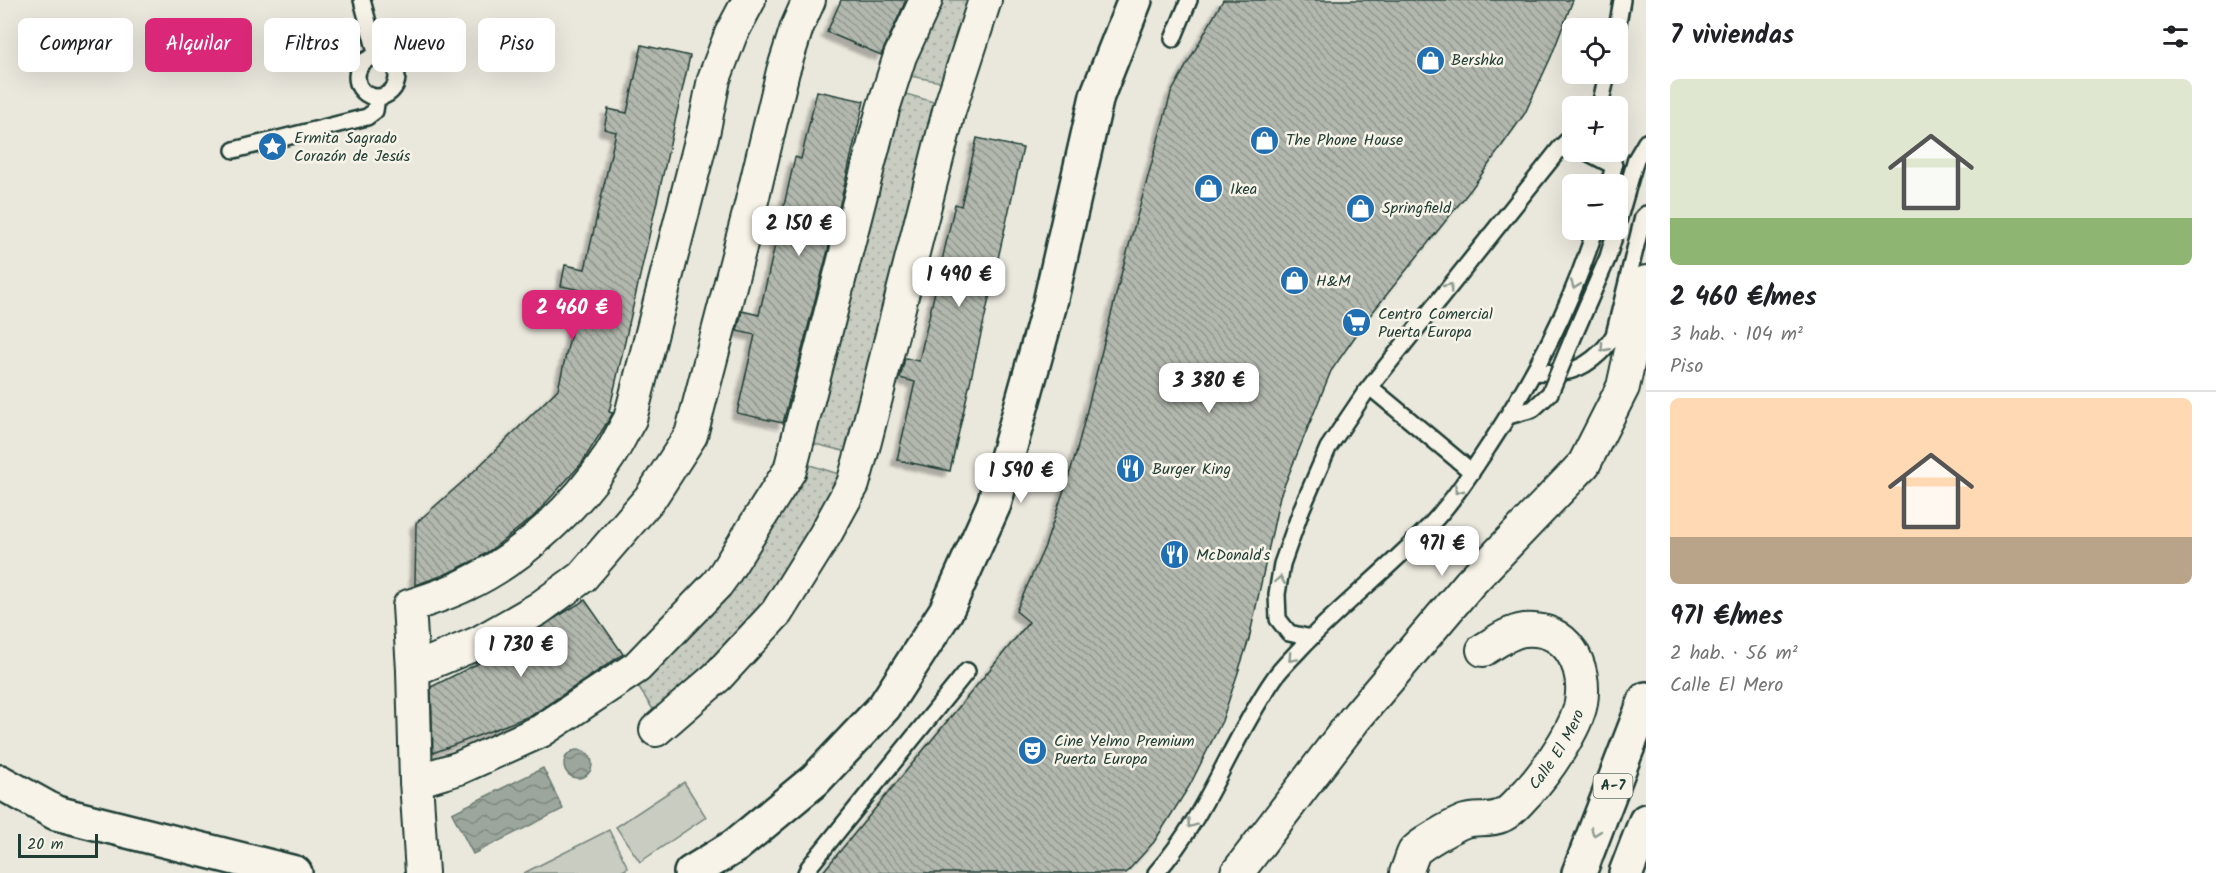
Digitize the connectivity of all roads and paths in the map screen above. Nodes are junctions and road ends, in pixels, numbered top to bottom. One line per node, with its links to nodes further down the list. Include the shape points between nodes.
1 (362, 0): 11 (lane)
2 (748, 0): 29 (street, via 714,79 630,419 593,479 519,551 466,585 409,606)
3 (809, 0): 29 (street, via 783,71 691,435 651,497 582,577 538,609 489,636)
4 (926, 0): 33 (street, via 900,56 883,109 790,470 717,584 637,667 542,731 459,768)
5 (985, 0): 32 (street, via 949,111 853,484 777,612 717,677)
6 (1135, 0): 39 (main road, via 1097,96 1049,307 994,504 946,611 884,707 815,780 735,846)
7 (1189, 0): 10 (lane)
8 (1622, 0): 9 (lane)
9 (1619, 18)
10 (1173, 39)
11 (372, 40)
12 (372, 58): 14 (lane, via 361,65 357,82 361,90)
13 (397, 72): 14 (lane, via 393,89)
14 (378, 97): 16 (lane, via 375,111 367,117)
15 (1646, 142): 18 (lane)
16 (234, 150)
17 (1562, 151): 24 (lane, one-way to 17)
18 (1628, 187)
19 (1646, 214): 23 (lane, one-way to 23, via 1614,336 1606,349 1567,371)
20 (1591, 240): 23 (lane, one-way to 23, via 1569,303)
21 (1613, 240): 25 (lane, bridge, via 1550,393 1533,409)
22 (1646, 282): 42 (street, via 1623,387 1584,464 1470,583 1354,720)
23 (1534, 372): 25 (lane)
24 (1370, 387): 26 (lane); 27 (lane, one-way to 24, via 1289,633 1278,619 1282,564 1328,448)
25 (1508, 416): 26 (lane)
26 (1472, 472): 27 (lane, one-way to 27, via 1435,520)
27 (1311, 638): 41 (lane, one-way to 41, via 1274,678 1200,812)
28 (1483, 650): 43 (street, Calle El Mero, via 1523,630 1557,637 1578,662 1581,705 1564,745 1530,790 1501,816 1464,821 1415,850)
29 (413, 670): 33 (street)
30 (967, 671): 40 (lane)
31 (1646, 699): 44 (main road, A-7, one-way to 44)
32 (656, 730)
33 (416, 781): 38 (street)
34 (0, 782): 37 (main road, via 56,813)
35 (1646, 821): 45 (main road)
36 (1646, 866): 46 (main road)
37 (295, 873)
38 (422, 873)
39 (691, 873)
40 (806, 873)
41 (1156, 873)
42 (1237, 873)
43 (1406, 873)
44 (1579, 873)
45 (1626, 873)
46 (1641, 873)

